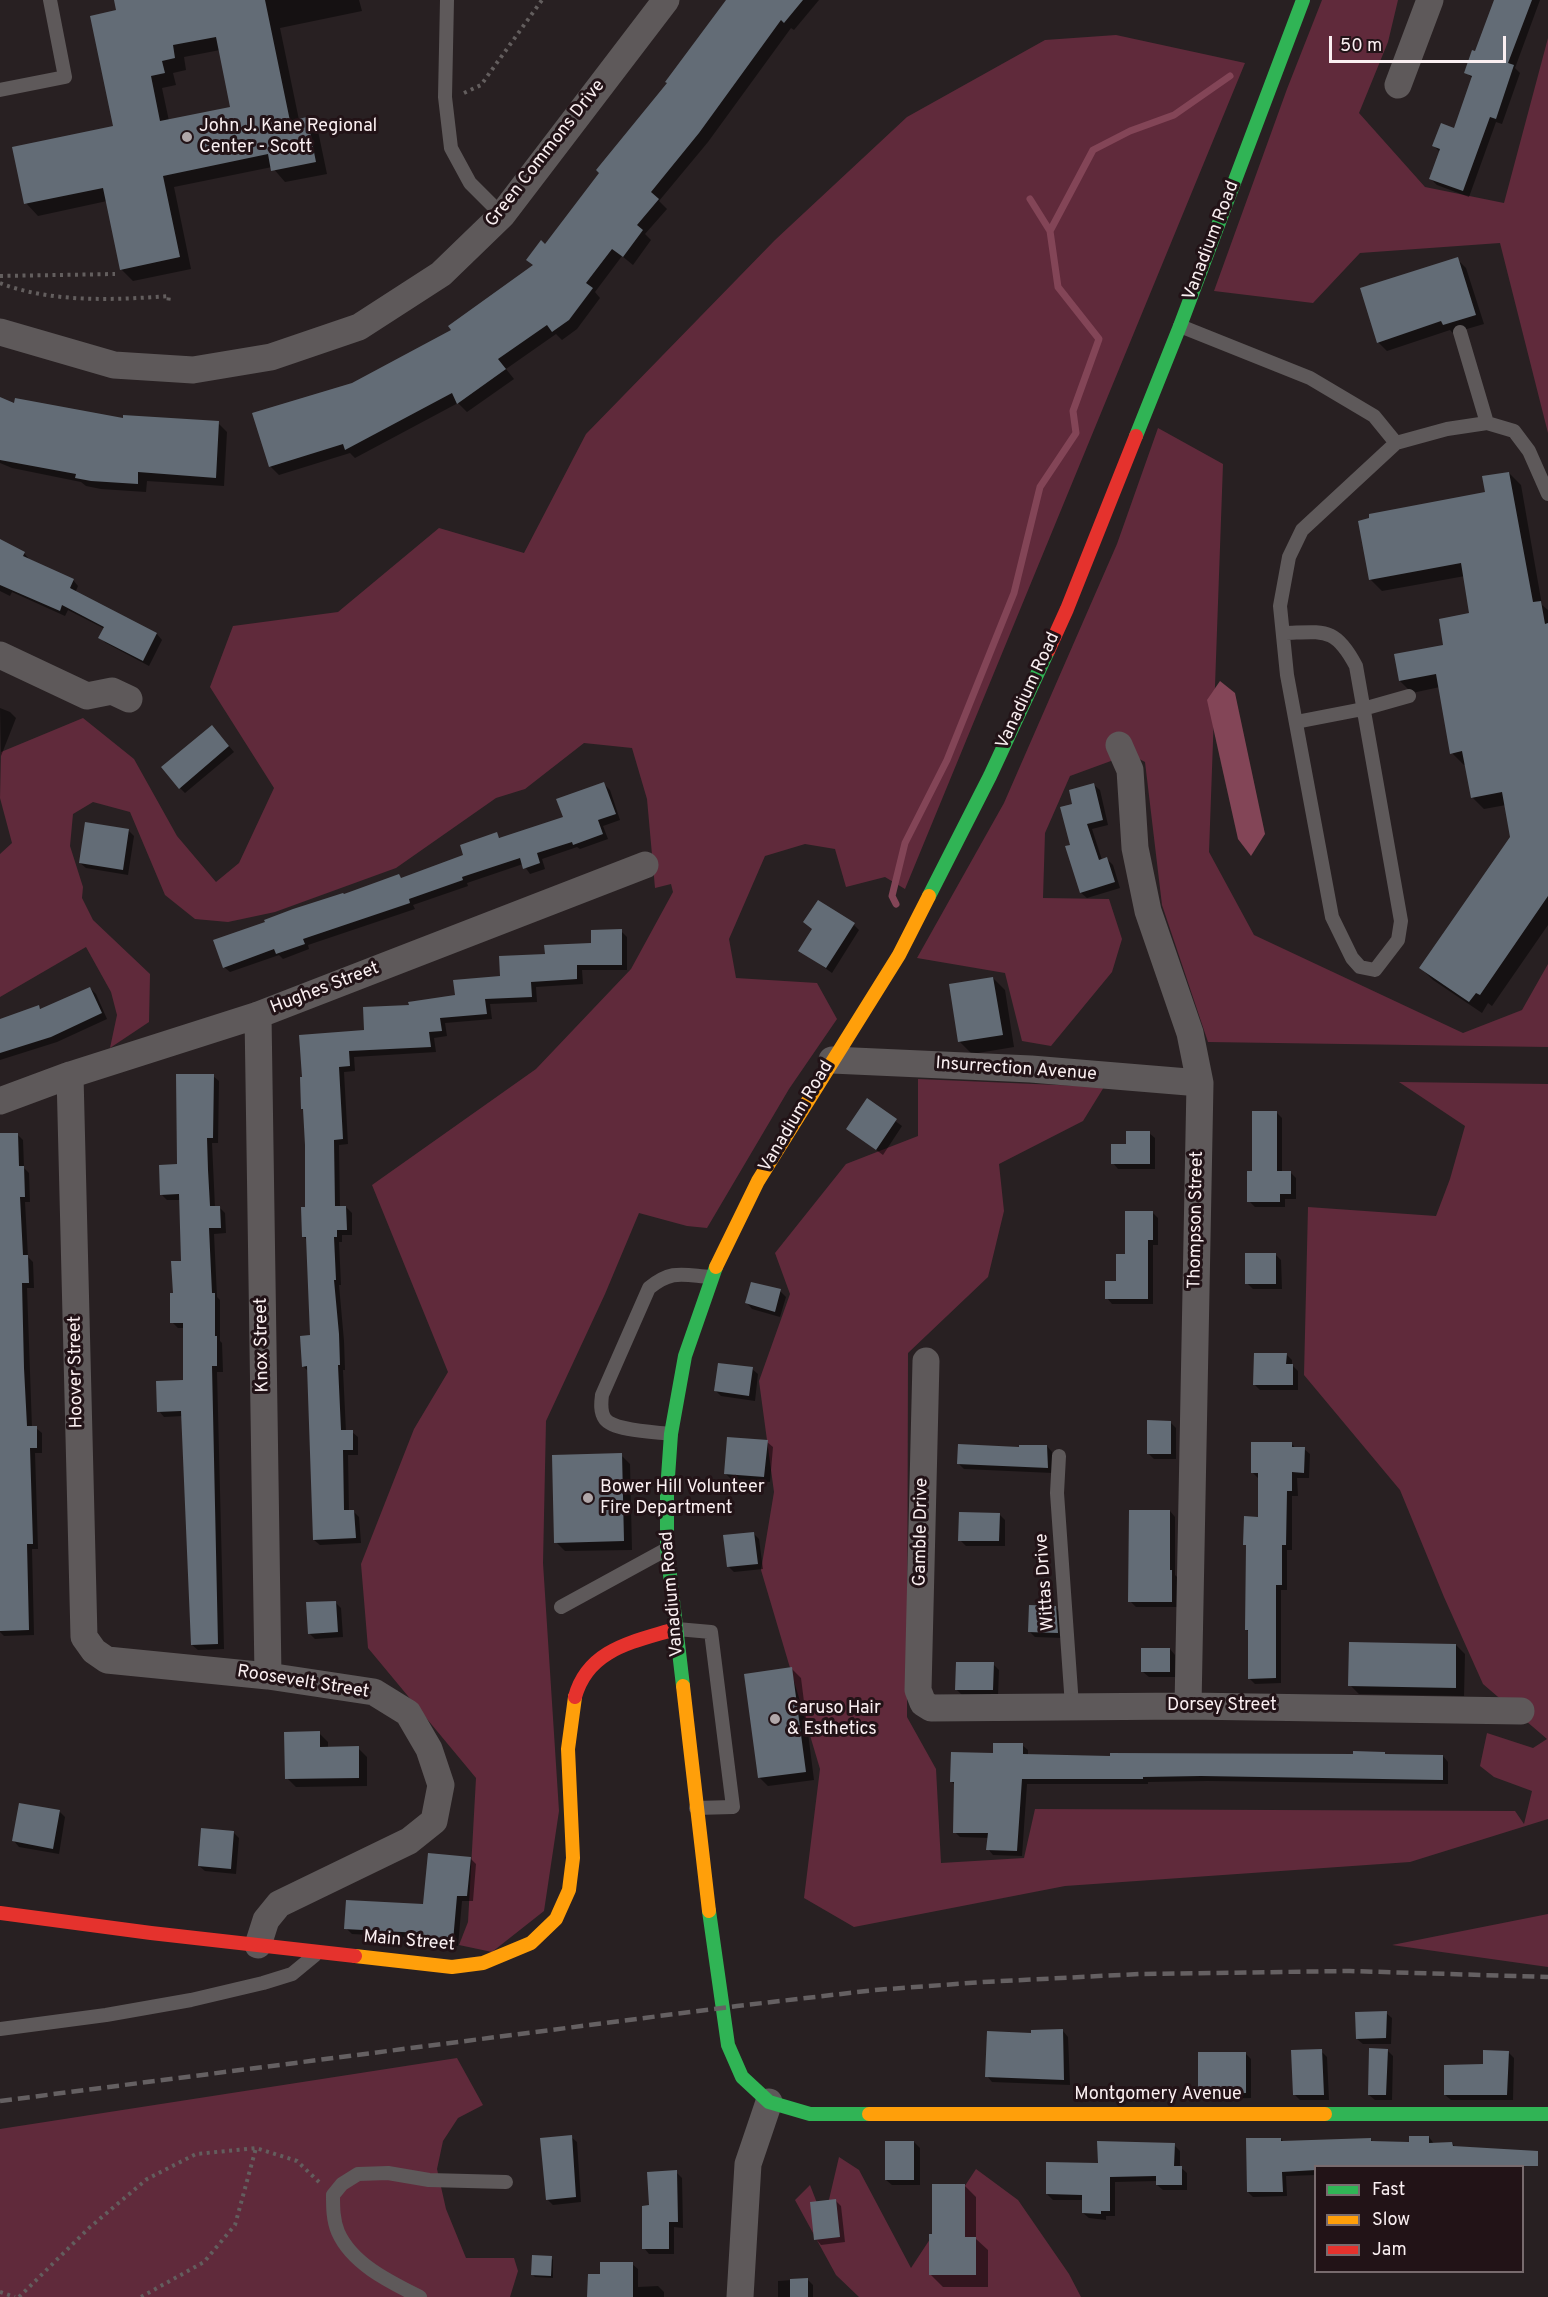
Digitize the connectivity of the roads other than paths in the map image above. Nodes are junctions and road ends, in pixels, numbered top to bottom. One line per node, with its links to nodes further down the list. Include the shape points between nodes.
1 (50, 0): 7 (lane, via 65,77)
2 (447, 0): 8 (lane, via 446,97 451,148 470,183)
3 (666, 0): 8 (street, Green Commons Drive)
4 (1303, 0): 9 (street, Vanadium Road)
5 (1430, 0): 6 (street)
6 (1398, 85)
7 (0, 90)
8 (502, 215): 10 (street, Green Commons Drive, via 441,274 360,327 271,357 193,370 114,365)
9 (1180, 326): 13 (lane, via 1310,378 1374,416); 24 (street, Vanadium Road, via 1067,609 990,776 899,955)
10 (0, 332)
11 (1460, 332): 12 (lane)
12 (1487, 423): 13 (lane); 14 (lane, via 1514,431 1529,452)
13 (1396, 443): 15 (lane, via 1302,530 1287,567 1280,606)
14 (1548, 494)
15 (1282, 633): 19 (lane, via 1320,632 1340,641 1356,666); 20 (lane)
16 (0, 656): 18 (street, via 87,696 112,691)
17 (1409, 696): 19 (lane)
18 (129, 699)
19 (1364, 709): 20 (lane); 20 (lane, via 1401,921 1398,940 1375,970 1360,967 1352,958 1332,917)
20 (1296, 722)
21 (1119, 745): 26 (street, Thompson Street, via 1130,770 1135,848 1148,911 1190,1033)
22 (645, 865): 23 (street, Hughes Street)
23 (258, 1015): 25 (street, Hughes Street); 36 (street, Knox Street)
24 (832, 1060): 26 (street, Insurrection Avenue, via 1031,1069); 28 (street, Vanadium Road, via 758,1181)
25 (70, 1075): 27 (street, Hughes Street); 35 (street, Hoover Street, via 84,1637)
26 (1200, 1083): 39 (street, Thompson Street)
27 (0, 1101)
28 (711, 1278): 30 (street, Vanadium Road, via 685,1356); 30 (lane, via 670,1274 649,1288 602,1395 601,1409 606,1420 615,1426)
29 (926, 1361): 37 (street, Gamble Drive, via 918,1690)
30 (671, 1434): 32 (street, Vanadium Road)
31 (1059, 1456): 38 (lane, Wittas Drive, via 1057,1492)
32 (667, 1549): 33 (lane); 34 (street, Vanadium Road)
33 (561, 1607)
34 (675, 1629): 41 (street, Vanadium Road); 41 (lane, via 711,1632 732,1807); 44 (street, Main Street, via 623,1646 591,1664 575,1690 567,1736 574,1848 569,1893 554,1922 527,1947 491,1961 452,1967)
35 (107, 1660): 36 (street, Roosevelt Street)
36 (268, 1676): 43 (street, Roosevelt Street, via 374,1692 408,1713 429,1749 441,1785 434,1821 409,1840 279,1904 266,1920)
37 (923, 1703): 38 (street, Dorsey Street, via 931,1708)
38 (1072, 1706): 39 (street, Dorsey Street)
39 (1188, 1706): 40 (street, Dorsey Street)
40 (1521, 1711)
41 (696, 1808): 46 (street, Vanadium Road, via 728,2045 742,2077)
42 (0, 1912): 43 (street, Main Street)
43 (258, 1944): 44 (street, Main Street)
44 (319, 1952): 45 (lane, via 292,1974 263,1983 106,2015)
45 (0, 2029)
46 (769, 2102): 47 (street, Montgomery Avenue, via 810,2114); 50 (street, via 748,2164)
47 (1548, 2114)
48 (506, 2182): 49 (lane, via 358,2174 333,2195 338,2232 357,2258)
49 (420, 2297)
50 (740, 2297)

